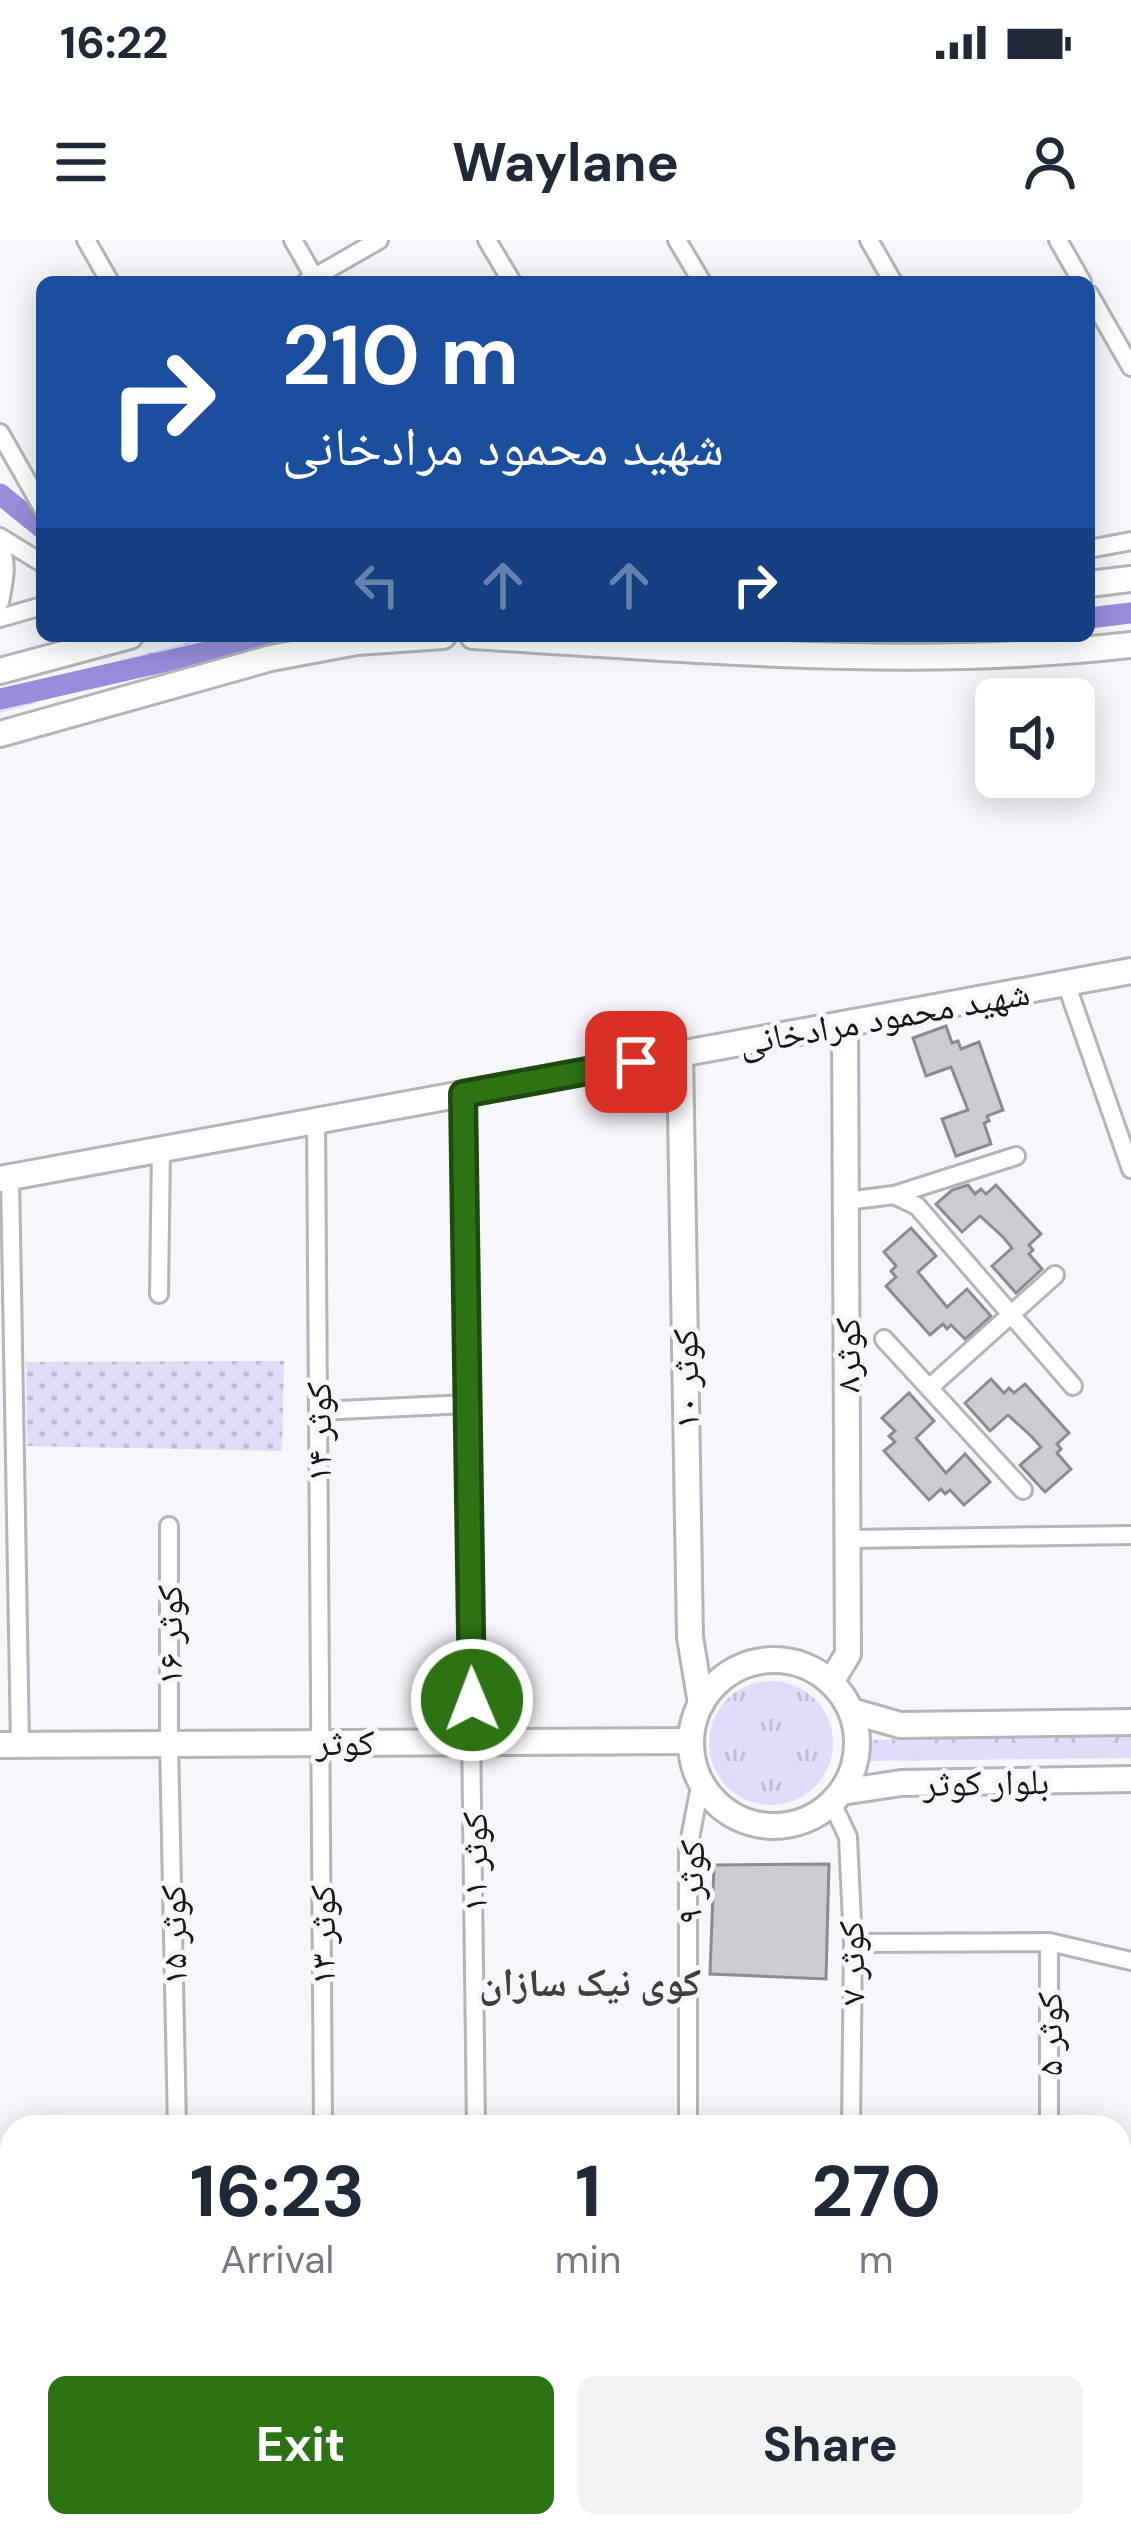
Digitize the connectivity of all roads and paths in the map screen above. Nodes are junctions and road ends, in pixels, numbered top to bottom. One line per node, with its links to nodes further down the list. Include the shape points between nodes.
1 (86, 240): 8 (street)
2 (293, 240): 9 (street)
3 (379, 240): 10 (street)
4 (487, 240): 11 (street)
5 (676, 240): 12 (street)
6 (869, 240): 13 (street)
7 (1058, 240): 14 (street)
8 (107, 276)
9 (311, 276)
10 (320, 276)
11 (508, 276)
12 (698, 276)
13 (889, 276)
14 (1079, 276)
15 (1095, 304): 16 (street)
16 (1131, 367)
17 (0, 433): 18 (street)
18 (36, 496)
19 (0, 537): 23 (street)
20 (1131, 541): 22 (street)
21 (0, 548): 26 (street)
22 (1095, 548)
23 (36, 559)
24 (1131, 580): 25 (main road)
25 (1095, 583)
26 (0, 602)
27 (36, 608): 28 (street)
28 (0, 617)
29 (108, 642): 33 (main road)
30 (352, 642): 34 (main road)
31 (580, 642): 32 (main road, via 950,656)
32 (1131, 645)
33 (0, 671)
34 (0, 734)
35 (1131, 971): 36 (main road, شهید محمود مرادخانی)
36 (1066, 983): 37 (main road, شهید محمود مرادخانی); 43 (street)
37 (845, 1024): 38 (main road, شهید محمود مرادخانی); 46 (main road, کوثر۸)
38 (680, 1054): 39 (main road, شهید محمود مرادخانی); 61 (main road, کوثر ۱۰, via 689,1637)
39 (463, 1094): 40 (main road, شهید محمود مرادخانی); 53 (street, کوثر ۱۱)
40 (316, 1121): 41 (main road, شهید محمود مرادخانی); 54 (street, کوثر ۱۴)
41 (161, 1150): 44 (main road, شهید محمود مرادخانی); 48 (street)
42 (1016, 1156): 45 (street)
43 (1131, 1168)
44 (5, 1178): 56 (street)
45 (894, 1195): 46 (street); 49 (street, via 917,1207)
46 (846, 1201): 59 (main road, کوثر۸)
47 (1055, 1275): 49 (street)
48 (159, 1294)
49 (1011, 1315): 51 (street); 52 (street)
50 (884, 1339): 52 (street)
51 (1073, 1385)
52 (928, 1388): 55 (street)
53 (468, 1404): 54 (street); 65 (street, کوثر ۱۱)
54 (318, 1411): 67 (street, کوثر ۱۴)
55 (1023, 1490)
56 (8, 1503): 68 (street)
57 (169, 1526): 66 (street, کوثر ۱۶)
58 (1131, 1535): 59 (street)
59 (848, 1538): 60 (main road, کوثر۸, via 848,1654)
60 (831, 1682): 61 (main road, via 793,1661 750,1663); 62 (main road)
61 (700, 1704): 64 (main road)
62 (851, 1711): 63 (main road, بلوار کوثر, via 900,1725); 71 (main road, via 857,1753)
63 (1131, 1721)
64 (691, 1741): 65 (main road, کوثر); 70 (main road)
65 (473, 1742): 67 (main road, کوثر); 77 (street, کوثر ۱۱)
66 (170, 1743): 67 (main road, کوثر); 68 (main road, کوثر); 75 (street, ۱۵ کوثر)
67 (320, 1743): 76 (street, کوثر ۱۳)
68 (10, 1745)
69 (1131, 1780): 71 (main road, بلوار کوثر, via 901,1783)
70 (701, 1781): 71 (main road, via 730,1813 772,1826 814,1816); 78 (street, کوثر ۹, via 688,1849)
71 (837, 1798): 73 (street, کوثر ۷, via 848,1837)
72 (1048, 1942): 73 (street); 74 (street); 80 (street, کوثر ۵)
73 (853, 1943): 79 (street, کوثر ۷)
74 (1131, 1961)
75 (177, 2115)
76 (323, 2115)
77 (476, 2115)
78 (688, 2115)
79 (851, 2115)
80 (1048, 2115)

